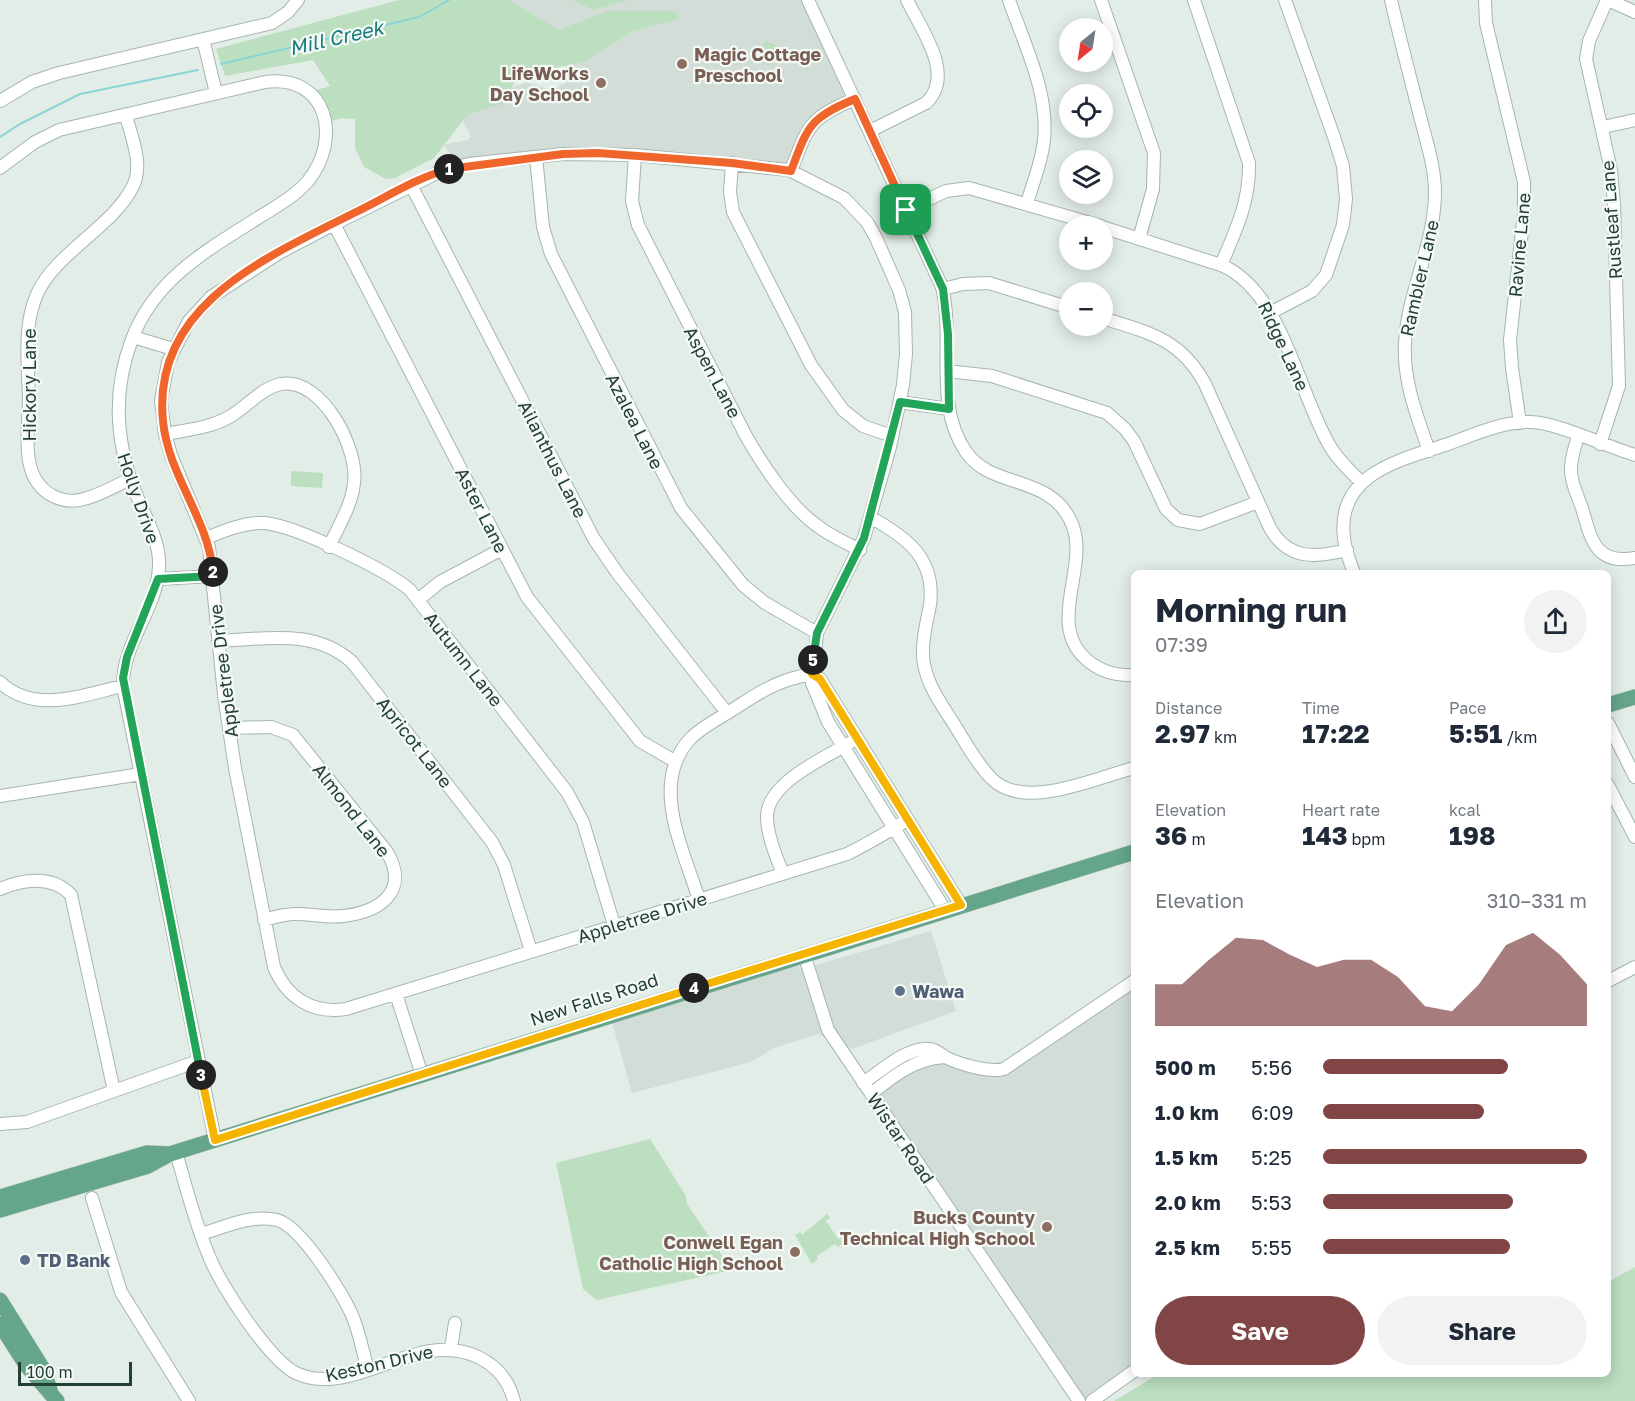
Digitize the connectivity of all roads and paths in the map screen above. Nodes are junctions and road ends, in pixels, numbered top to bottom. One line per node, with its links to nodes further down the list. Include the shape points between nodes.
1 (298, 0): 12 (street, via 272,23)
2 (808, 0): 14 (street)
3 (907, 0): 19 (street, via 936,60 938,83 926,103)
4 (1009, 0): 26 (street, via 1040,88 1045,124 1042,153)
5 (1101, 0): 31 (street, via 1154,153 1154,189)
6 (1194, 0): 32 (street, via 1249,163 1245,209)
7 (1285, 0): 35 (street, via 1340,156 1346,207 1330,267 1319,285)
8 (1390, 0): 47 (street, Rambler Lane, via 1435,188 1431,234 1404,345 1406,376)
9 (1485, 0): 42 (street, Ravine Lane, via 1486,22 1524,182 1510,340)
10 (1607, 0): 11 (street); 18 (street, Rustleaf Lane, via 1586,52)
11 (1635, 12)
12 (203, 39): 13 (street); 15 (street, via 59,73 32,82)
13 (216, 93): 16 (street, Holly Drive); 37 (street, Holly Drive, via 280,80 304,88 316,100 324,121 320,160 308,180 293,194 179,271 155,297)
14 (855, 99): 19 (street); 24 (street, via 816,119 804,136)
15 (0, 101)
16 (126, 116): 23 (street, Holly Drive, via 59,130); 49 (street, Hickory Lane, via 137,164 133,186 46,279 32,307 28,332 28,431 32,475 42,489 60,499 84,500)
17 (1635, 120): 18 (street)
18 (1602, 127): 46 (street, Rustleaf Lane, via 1614,204 1619,373 1616,401)
19 (870, 131): 27 (street)
20 (635, 155): 21 (street, Appletree Drive); 22 (street, Appletree Drive); 56 (street, Aspen Lane, via 632,201 638,225 751,444 810,521)
21 (536, 157): 25 (street, Appletree Drive, via 454,167); 63 (street, Azalea Lane, via 543,227 551,254 675,498 743,585 765,603)
22 (732, 163): 24 (street, Appletree Drive); 44 (street, via 733,212 812,364 849,417)
23 (0, 168)
24 (791, 171): 40 (street, Appletree Drive, via 844,198 876,238 905,312 906,354)
25 (411, 185): 29 (street, Appletree Drive); 71 (street, Ailanthus Lane, via 594,539)
26 (1027, 203): 27 (street, Ridge Lane, via 983,191 956,189); 28 (street, Ridge Lane)
27 (906, 210): 33 (street)
28 (1068, 216)
29 (334, 224): 38 (street, Appletree Drive, via 211,297 189,321); 55 (street, Aster Lane)
30 (1113, 231): 31 (street, Ridge Lane)
31 (1139, 239): 32 (street, Ridge Lane)
32 (1221, 265): 35 (street, Ridge Lane, via 1255,288)
33 (943, 289): 34 (street, via 989,283); 39 (street)
34 (1059, 305)
35 (1270, 313): 50 (street, Ridge Lane, via 1328,442 1341,463)
36 (1113, 322): 51 (street, via 1158,336 1192,362)
37 (133, 337): 38 (street); 49 (street, Holly Drive, via 121,374 117,415)
38 (173, 349): 43 (street, Appletree Drive, via 163,384)
39 (947, 370): 41 (street); 51 (street, via 993,376 1107,413 1134,441 1166,509 1178,520 1200,524)
40 (900, 402): 41 (street); 44 (street, Appletree Drive)
41 (949, 409): 66 (street, via 958,439 971,459 993,472 1042,489 1064,510 1075,535 1068,618 1071,636 1093,665)
42 (1520, 423): 45 (street, via 1540,423); 47 (street)
43 (165, 434): 53 (street, Appletree Drive); 54 (street, via 219,422 281,384 302,386 317,394 327,405 347,445 354,472 352,493)
44 (892, 436): 52 (street, Appletree Drive)
45 (1578, 436): 46 (street); 58 (street, via 1571,472 1589,535 1607,556)
46 (1600, 444): 48 (street)
47 (1429, 451): 50 (street, via 1373,472)
48 (1635, 455)
49 (130, 479): 61 (street, Holly Drive, via 158,550)
50 (1362, 483): 57 (street, via 1344,519)
51 (1258, 501): 57 (street, via 1275,537 1288,550 1315,557)
52 (870, 517): 56 (street, Appletree Drive); 77 (street, via 901,534 919,553 930,591 923,654 926,674 991,778 1009,790 1033,794)
53 (206, 538): 54 (street, Autumn Lane, via 263,523); 60 (street, Appletree Drive)
54 (329, 547): 62 (street, Autumn Lane, via 387,572)
55 (502, 549): 62 (street, via 440,582); 76 (street, Aster Lane, via 541,616 631,731 648,748)
56 (860, 550): 63 (street, Appletree Drive)
57 (1347, 550): 59 (street)
58 (1635, 558)
59 (1353, 570)
60 (213, 576): 61 (street); 64 (street, Appletree Drive)
61 (158, 579): 68 (street, Holly Drive, via 127,657)
62 (418, 600): 92 (street, Autumn Lane, via 567,792 583,822)
63 (817, 633): 65 (street, Appletree Drive)
64 (218, 641): 72 (street, Appletree Drive); 93 (street, Apricot Lane, via 303,638 325,644 352,662 492,842 504,865)
65 (812, 674): 71 (street, via 780,681); 74 (street, via 820,679); 75 (street, Appletree Drive, via 816,699)
66 (1131, 675)
67 (0, 682): 68 (street, via 25,699 44,701)
68 (123, 686): 78 (street, Holly Drive)
69 (1635, 697): 70 (main road)
70 (1611, 704)
71 (727, 713): 76 (street, via 693,736)
72 (229, 728): 91 (street, Appletree Drive); 91 (street, Almond Lane, via 271,727 293,735 387,852 394,867 395,882 389,896 367,910 342,916 295,914)
73 (1611, 729): 79 (street)
74 (857, 738): 75 (street); 82 (street)
75 (843, 747): 83 (street, Appletree Drive); 86 (street, via 784,782 771,797 768,825)
76 (676, 762): 88 (street, via 670,803)
77 (1131, 769)
78 (141, 774): 81 (street); 100 (street, Holly Drive)
79 (1635, 777)
80 (1611, 791): 84 (street)
81 (0, 796)
82 (907, 820): 83 (street, Appletree Drive); 89 (street)
83 (895, 828): 86 (street, Appletree Drive, via 847,854); 90 (street, Appletree Drive)
84 (1635, 837)
85 (1131, 853): 89 (main road, New Falls Road)
86 (783, 874): 88 (street, Appletree Drive)
87 (0, 889): 103 (street, via 40,880 54,883 71,895)
88 (699, 900): 92 (street, Appletree Drive)
89 (961, 905): 90 (main road, New Falls Road)
90 (945, 910): 94 (main road, New Falls Road)
91 (264, 920): 98 (street, Appletree Drive, via 274,967 283,986 296,999 318,1008 338,1010)
92 (614, 925): 93 (street, Appletree Drive)
93 (531, 951): 98 (street, Appletree Drive)
94 (804, 954): 101 (main road, New Falls Road); 102 (street, Wistar Road, via 828,1030)
95 (1635, 967): 96 (street)
96 (1611, 979)
97 (1131, 983): 99 (street, via 998,1070)
98 (396, 993): 101 (street)
99 (945, 1057): 102 (street, via 931,1049 914,1051); 104 (street, via 911,1066)
100 (198, 1061): 103 (street); 106 (street, Holly Drive)
101 (422, 1075): 106 (main road, New Falls Road)
102 (863, 1083): 104 (street, Wistar Road)
103 (114, 1091): 105 (street, via 27,1122)
104 (871, 1094): 121 (street, Wistar Road)
105 (0, 1124)
106 (215, 1140): 107 (main road, New Falls Road)
107 (173, 1153): 108 (main road, New Falls Road, via 147,1153); 110 (main road, New Falls Road, via 148,1166); 111 (street, Keston Drive)
108 (0, 1197)
109 (92, 1198): 119 (street, via 121,1292)
110 (0, 1210)
111 (201, 1234): 116 (street, Keston Drive, via 216,1270 282,1365 300,1375 321,1379); 116 (street, via 264,1218 282,1221 297,1231 347,1305)
112 (0, 1300): 118 (main road, via 43,1369)
113 (455, 1323): 115 (street)
114 (0, 1324): 118 (main road, via 26,1365)
115 (451, 1348): 116 (street, Keston Drive); 120 (street, Keston Drive, via 492,1365 505,1379)
116 (368, 1369)
117 (1131, 1373): 122 (street)
118 (53, 1396)
119 (189, 1401)
120 (514, 1401)
121 (1078, 1401)
122 (1092, 1401)

